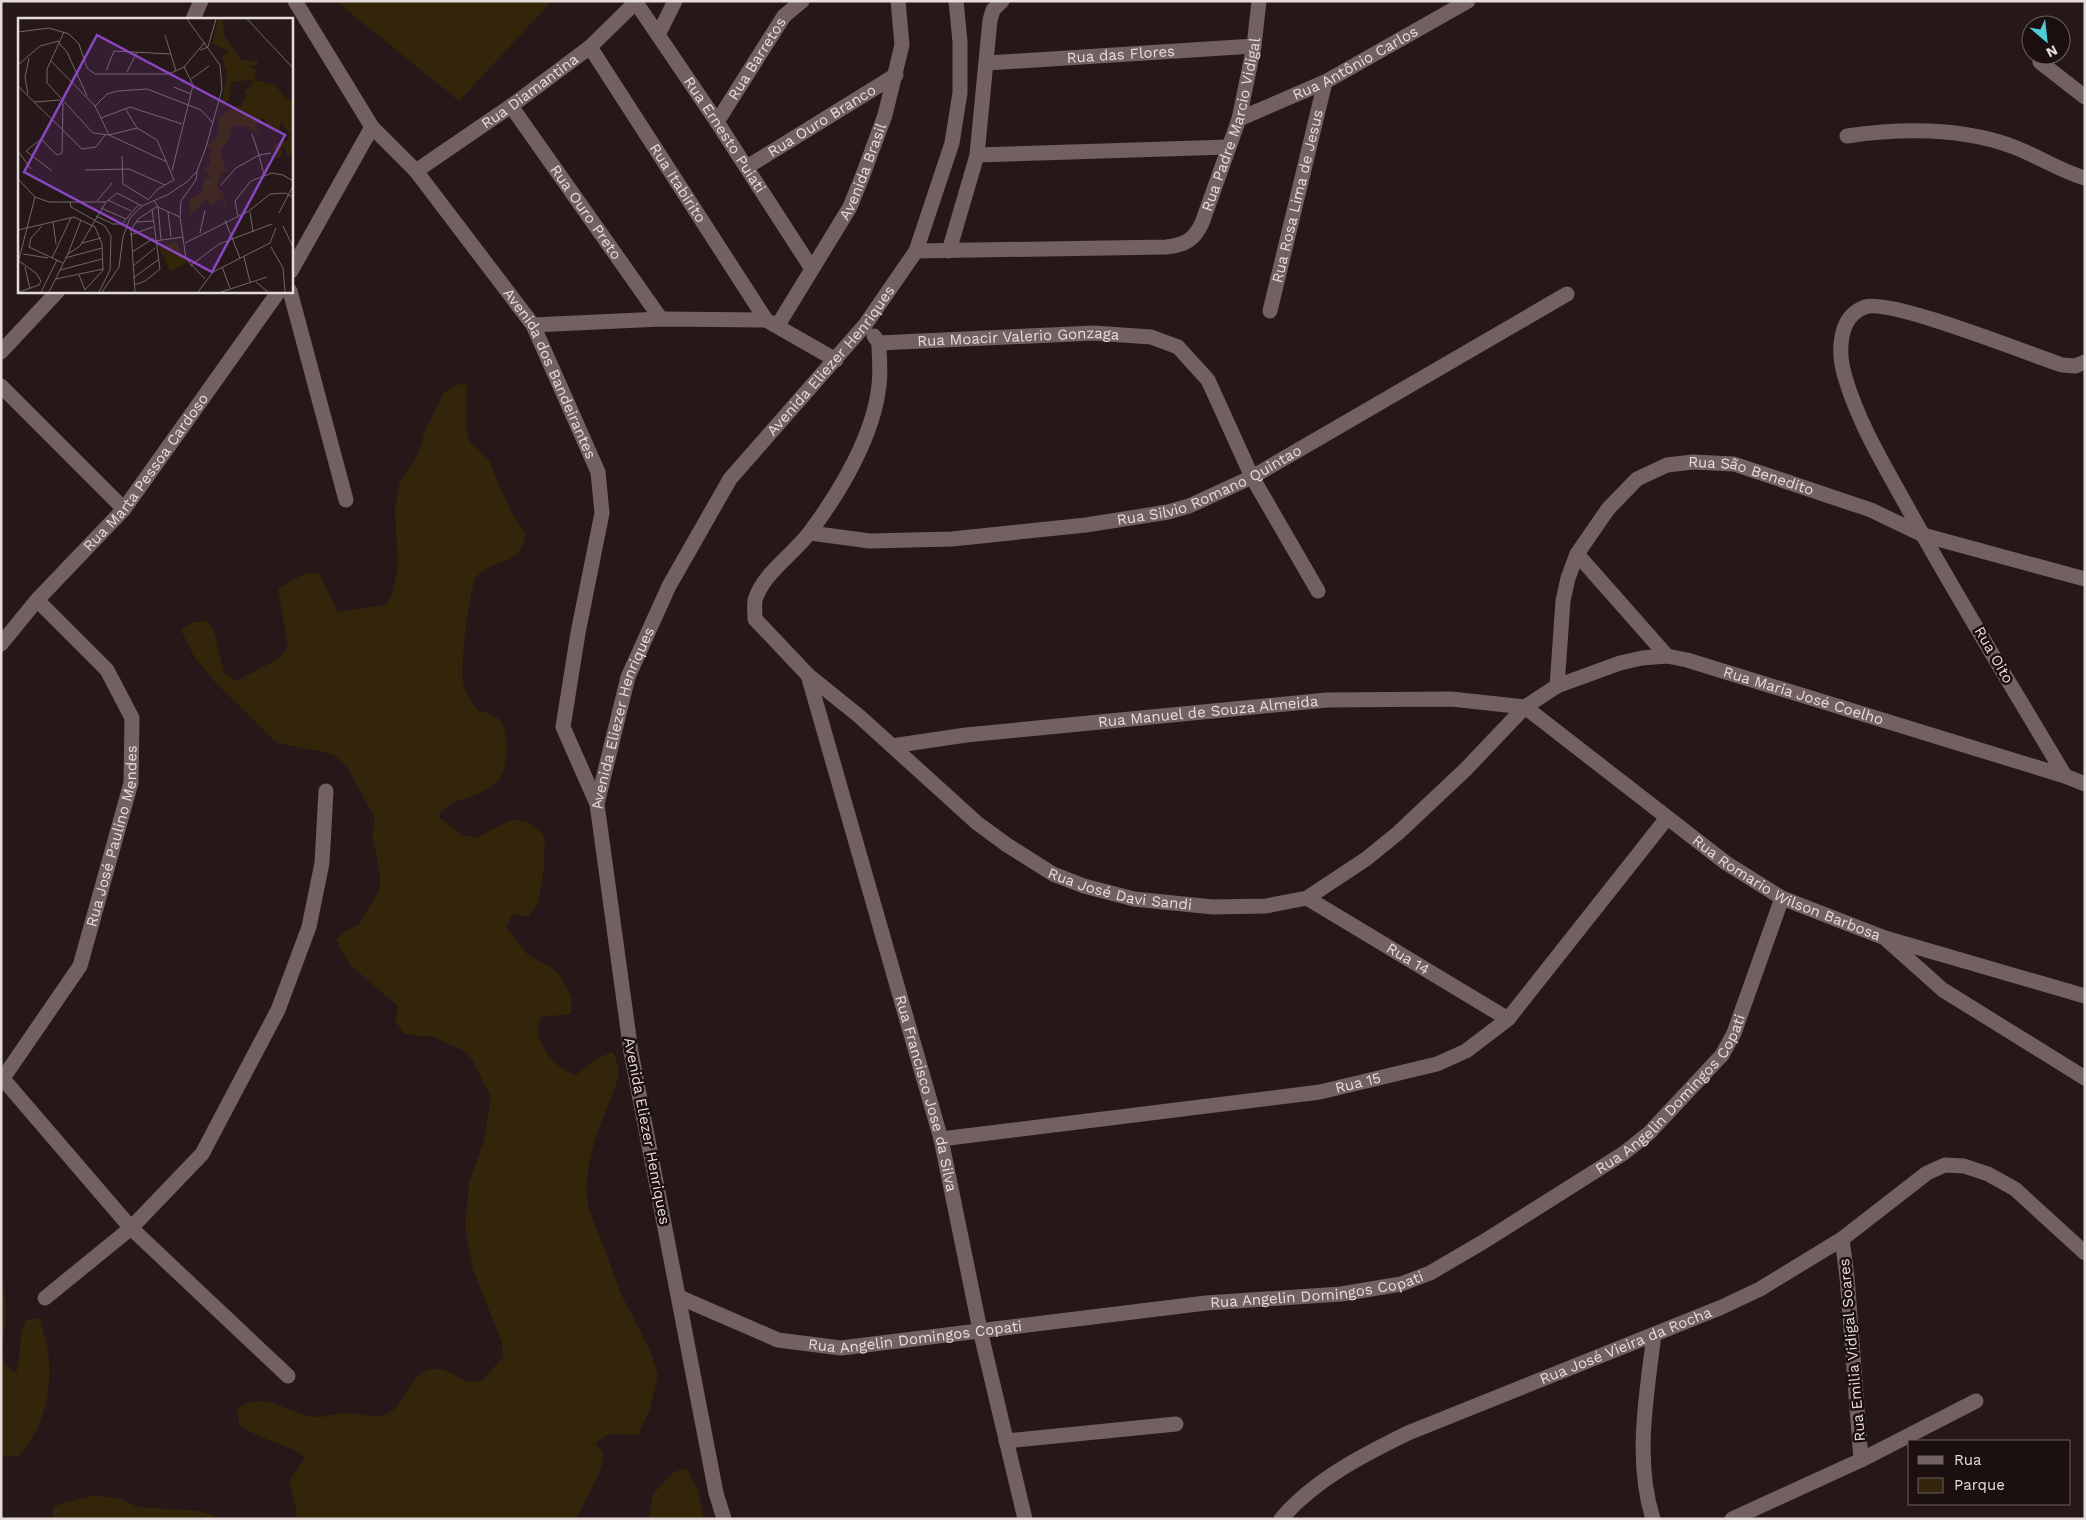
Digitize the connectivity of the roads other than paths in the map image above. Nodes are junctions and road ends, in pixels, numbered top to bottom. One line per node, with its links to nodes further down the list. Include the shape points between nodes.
1 (201, 1): 11 (street)
2 (295, 1): 23 (street, Avenida dos Bandeirantes)
3 (675, 1): 12 (street)
4 (802, 1): 22 (street, Rua Barretos, via 784,16)
5 (898, 1): 17 (street, Avenida Brasil, via 902,45)
6 (956, 1): 30 (street, Avenida Eliezer Henriques, via 960,92 953,134)
7 (1002, 1): 15 (street, via 993,10 990,20)
8 (1259, 1): 14 (street, Rua Padre Marcio Vidigal)
9 (1468, 1): 18 (street, Rua Antônio Carlos)
10 (635, 2): 12 (street, Rua Ernesto Puiati); 13 (street, Rua Diamantina)
11 (193, 18)
12 (658, 33): 22 (street, Rua Ernesto Puiati)
13 (590, 46): 20 (street, Rua Diamantina); 40 (street, Rua Itabirito)
14 (1254, 46): 15 (street, Rua das Flores); 21 (street, Rua Padre Marcio Vidigal)
15 (987, 63): 26 (street)
16 (2044, 65): 19 (street)
17 (896, 75): 27 (street, Rua Ouro Branco); 32 (street, Avenida Brasil, via 885,115 850,208)
18 (1325, 82): 21 (street, Rua Antônio Carlos); 38 (street, Rua Rosa Lima de Jesus)
19 (2085, 97)
20 (511, 106): 28 (street, Rua Diamantina); 39 (street, Rua Ouro Preto)
21 (1239, 119): 25 (street, Rua Padre Marcio Vidigal)
22 (717, 122): 27 (street, Rua Ernesto Puiati)
23 (372, 128): 28 (street, Avenida dos Bandeirantes); 33 (street)
24 (1847, 136): 29 (street, via 1907,130 1963,134 2013,147)
25 (1228, 147): 26 (street); 31 (street, Rua Padre Marcio Vidigal, via 1202,223 1197,234 1187,242 1166,248)
26 (977, 155): 31 (street)
27 (747, 167): 32 (street, Rua Ernesto Puiati)
28 (416, 171): 41 (street, Avenida dos Bandeirantes)
29 (2085, 178)
30 (916, 251): 31 (street); 42 (street, Avenida Eliezer Henriques)
31 (948, 251)
32 (812, 269): 40 (street, Avenida Brasil)
33 (292, 270)
34 (57, 292): 44 (street)
35 (277, 292): 50 (street, Rua Marta Pessoa Cardoso)
36 (290, 292): 49 (street)
37 (1567, 294): 48 (street, Rua Silvio Romano Quintao)
38 (1270, 311)
39 (661, 319): 40 (street); 41 (street)
40 (772, 322): 45 (street)
41 (533, 325): 66 (street, Avenida dos Bandeirantes, via 598,472 602,513 563,727)
42 (865, 325): 43 (street); 45 (street, Avenida Eliezer Henriques)
43 (879, 343): 48 (street, Rua Moacir Valerio Gonzaga, via 1094,333 1151,336 1178,347 1208,380); 51 (street, via 879,384 868,428 851,468)
44 (1, 352)
45 (836, 360): 66 (street, Avenida Eliezer Henriques, via 730,479 669,586 628,677)
46 (2085, 362): 52 (street, Rua Oito, via 2075,366 2062,365 1926,317 1877,305 1856,312 1841,337 1844,375 1861,423)
47 (1, 386): 50 (street)
48 (1252, 477): 51 (street, Rua Silvio Romano Quintao, via 1189,506 1086,525 952,539 870,541); 55 (street)
49 (346, 500)
50 (124, 509): 56 (street, Rua Marta Pessoa Cardoso)
51 (810, 533): 59 (street, Rua José Davi Sandi, via 767,580 755,601 756,619)
52 (1923, 535): 53 (street, Rua São Benedito, via 1870,510 1768,474 1734,464 1693,462 1667,465 1637,479 1608,509); 54 (street, Rua São Benedito); 63 (street, Rua Oito)
53 (1577, 554): 58 (street); 60 (street, Rua São Benedito, via 1563,601)
54 (2085, 579)
55 (1318, 591)
56 (37, 600): 57 (street, Rua Marta Pessoa Cardoso); 74 (street, Rua José Paulino Mendes, via 107,670 132,718 130,783 80,966)
57 (1, 644)
58 (1667, 656): 60 (street, Rua Maria José Coelho, via 1620,663); 63 (street, Rua Maria José Coelho)
59 (808, 674): 62 (street, Rua José Davi Sandi); 75 (street, Rua Francisco Jose da Silva)
60 (1558, 686): 61 (street, Rua Maria José Coelho)
61 (1525, 707): 62 (street, Rua Manuel de Souza Almeida, via 1451,699 1327,700 966,735); 67 (street, Rua Romario Wilson Barbosa); 68 (street, Rua José Davi Sandi, via 1398,833)
62 (892, 746): 68 (street, Rua José Davi Sandi, via 977,823 1007,845 1053,874 1084,886 1134,899 1213,907 1266,906)
63 (2064, 776): 64 (street, Rua Maria José Coelho)
64 (2085, 784)
65 (326, 791): 76 (street, via 322,863 310,926 278,1010 202,1154)
66 (598, 804): 79 (street, Avenida Eliezer Henriques, via 631,1052)
67 (1666, 818): 69 (street, Rua Romario Wilson Barbosa, via 1726,863); 72 (street, Rua 15)
68 (1307, 898): 72 (street, Rua 14)
69 (1782, 898): 70 (street, Rua Romario Wilson Barbosa); 81 (street, Rua Angelin Domingos Copati, via 1734,1033 1722,1055 1639,1143 1430,1273 1401,1284 1341,1294 1206,1303)
70 (1885, 938): 71 (street, Rua Romario Wilson Barbosa); 73 (street, via 1942,990)
71 (2085, 996)
72 (1508, 1019): 75 (street, Rua 15, via 1466,1051 1437,1064 1320,1092)
73 (2085, 1078)
74 (2, 1080): 76 (street)
75 (941, 1139): 81 (street, Rua Francisco Jose da Silva)
76 (131, 1228): 80 (street); 83 (street)
77 (1842, 1240): 78 (street, Rua José Vieira da Rocha, via 1927,1173 1945,1165 1964,1166 1988,1174 2015,1189); 82 (street, Rua José Vieira da Rocha, via 1760,1288); 87 (street, Rua Emilia Vidigal Soares)
78 (2085, 1253)
79 (679, 1297): 81 (street, Rua Angelin Domingos Copati, via 778,1340 841,1348); 88 (street, Avenida Eliezer Henriques)
80 (45, 1298)
81 (980, 1330): 86 (street, Rua Francisco Jose da Silva)
82 (1654, 1334): 90 (street, Rua José Vieira da Rocha, via 1459,1411 1364,1454 1321,1484); 91 (street, via 1642,1431 1645,1478)
83 (288, 1376)
84 (1976, 1401): 87 (street, Rua Emilia Vidigal Soares)
85 (1176, 1424): 86 (street)
86 (1006, 1440): 89 (street, Rua Francisco Jose da Silva)
87 (1861, 1460): 92 (street, Rua Emilia Vidigal Soares)
88 (724, 1519)
89 (1025, 1519)
90 (1281, 1519)
91 (1653, 1519)
92 (1732, 1519)

